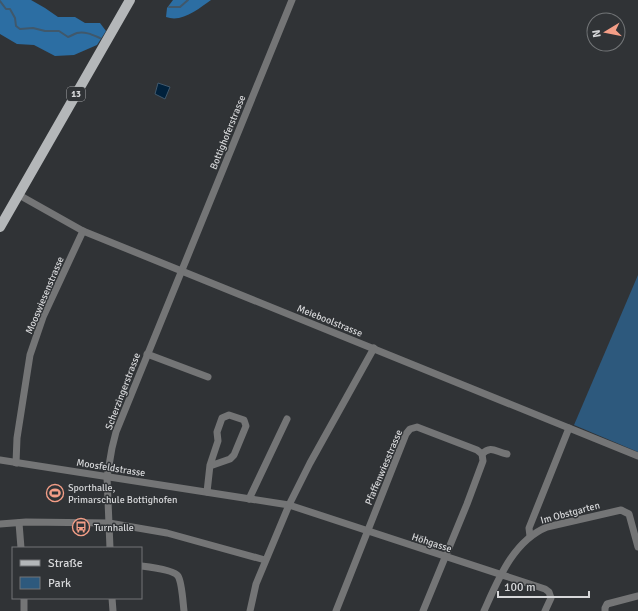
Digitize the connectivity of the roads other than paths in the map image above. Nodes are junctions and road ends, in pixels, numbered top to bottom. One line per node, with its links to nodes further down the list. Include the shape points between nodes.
1 (130, 0): 3 (main road, 13)
2 (292, 0): 6 (street, Bottighoferstrasse)
3 (19, 195): 4 (main road, 13); 5 (street, Meieboolstrasse)
4 (0, 227)
5 (83, 231): 6 (street, Meieboolstrasse); 16 (street, Mooswiesenstrasse, via 43,318 30,355 18,430)
6 (181, 271): 7 (street, Meieboolstrasse); 8 (street, Scherzingerstrasse)
7 (374, 348): 11 (street, Meieboolstrasse); 21 (street)
8 (147, 354): 9 (street); 18 (street, Scherzingerstrasse, via 116,432)
9 (208, 377)
10 (287, 419): 20 (street)
11 (569, 428): 14 (street, Meieboolstrasse); 26 (street, via 530,528)
12 (482, 454): 13 (street, via 490,449); 25 (street, Pfaffenwiesstrasse, via 420,428 410,429); 30 (street, via 482,465)
13 (507, 454)
14 (638, 456)
15 (0, 460): 16 (street, Moosfeldstrasse)
16 (16, 463): 18 (street, Moosfeldstrasse)
17 (210, 466): 17 (street, via 222,418 229,415 242,419 246,426 232,458); 19 (street)
18 (108, 477): 19 (street, Moosfeldstrasse); 23 (street, Scherzingerstrasse)
19 (207, 492): 20 (street, Moosfeldstrasse)
20 (249, 499): 21 (street, Moosfeldstrasse)
21 (289, 505): 25 (street, Höhgasse); 31 (street)
22 (19, 523): 23 (street); 24 (street); 27 (street)
23 (109, 523): 28 (street, Scherzingerstrasse); 31 (street, via 167,533)
24 (0, 524)
25 (367, 531): 30 (street, Höhgasse); 41 (street)
26 (530, 536): 29 (street, Im Obstgarten, via 553,526 622,510 629,514); 33 (street, Im Obstgarten)
27 (20, 547)
28 (110, 547)
29 (638, 547)
30 (445, 556): 33 (street, Höhgasse); 42 (street)
31 (265, 560): 40 (street)
32 (142, 566): 39 (street, via 173,572 178,576)
33 (501, 574): 43 (street, Im Obstgarten); 44 (street, Höhgasse, via 549,592 551,598)
34 (638, 596): 45 (street, via 607,604)
35 (24, 599): 37 (street)
36 (112, 599): 38 (street)
37 (24, 611)
38 (113, 611)
39 (184, 611)
40 (250, 611)
41 (336, 611)
42 (423, 611)
43 (484, 611)
44 (545, 611)
45 (605, 611)

